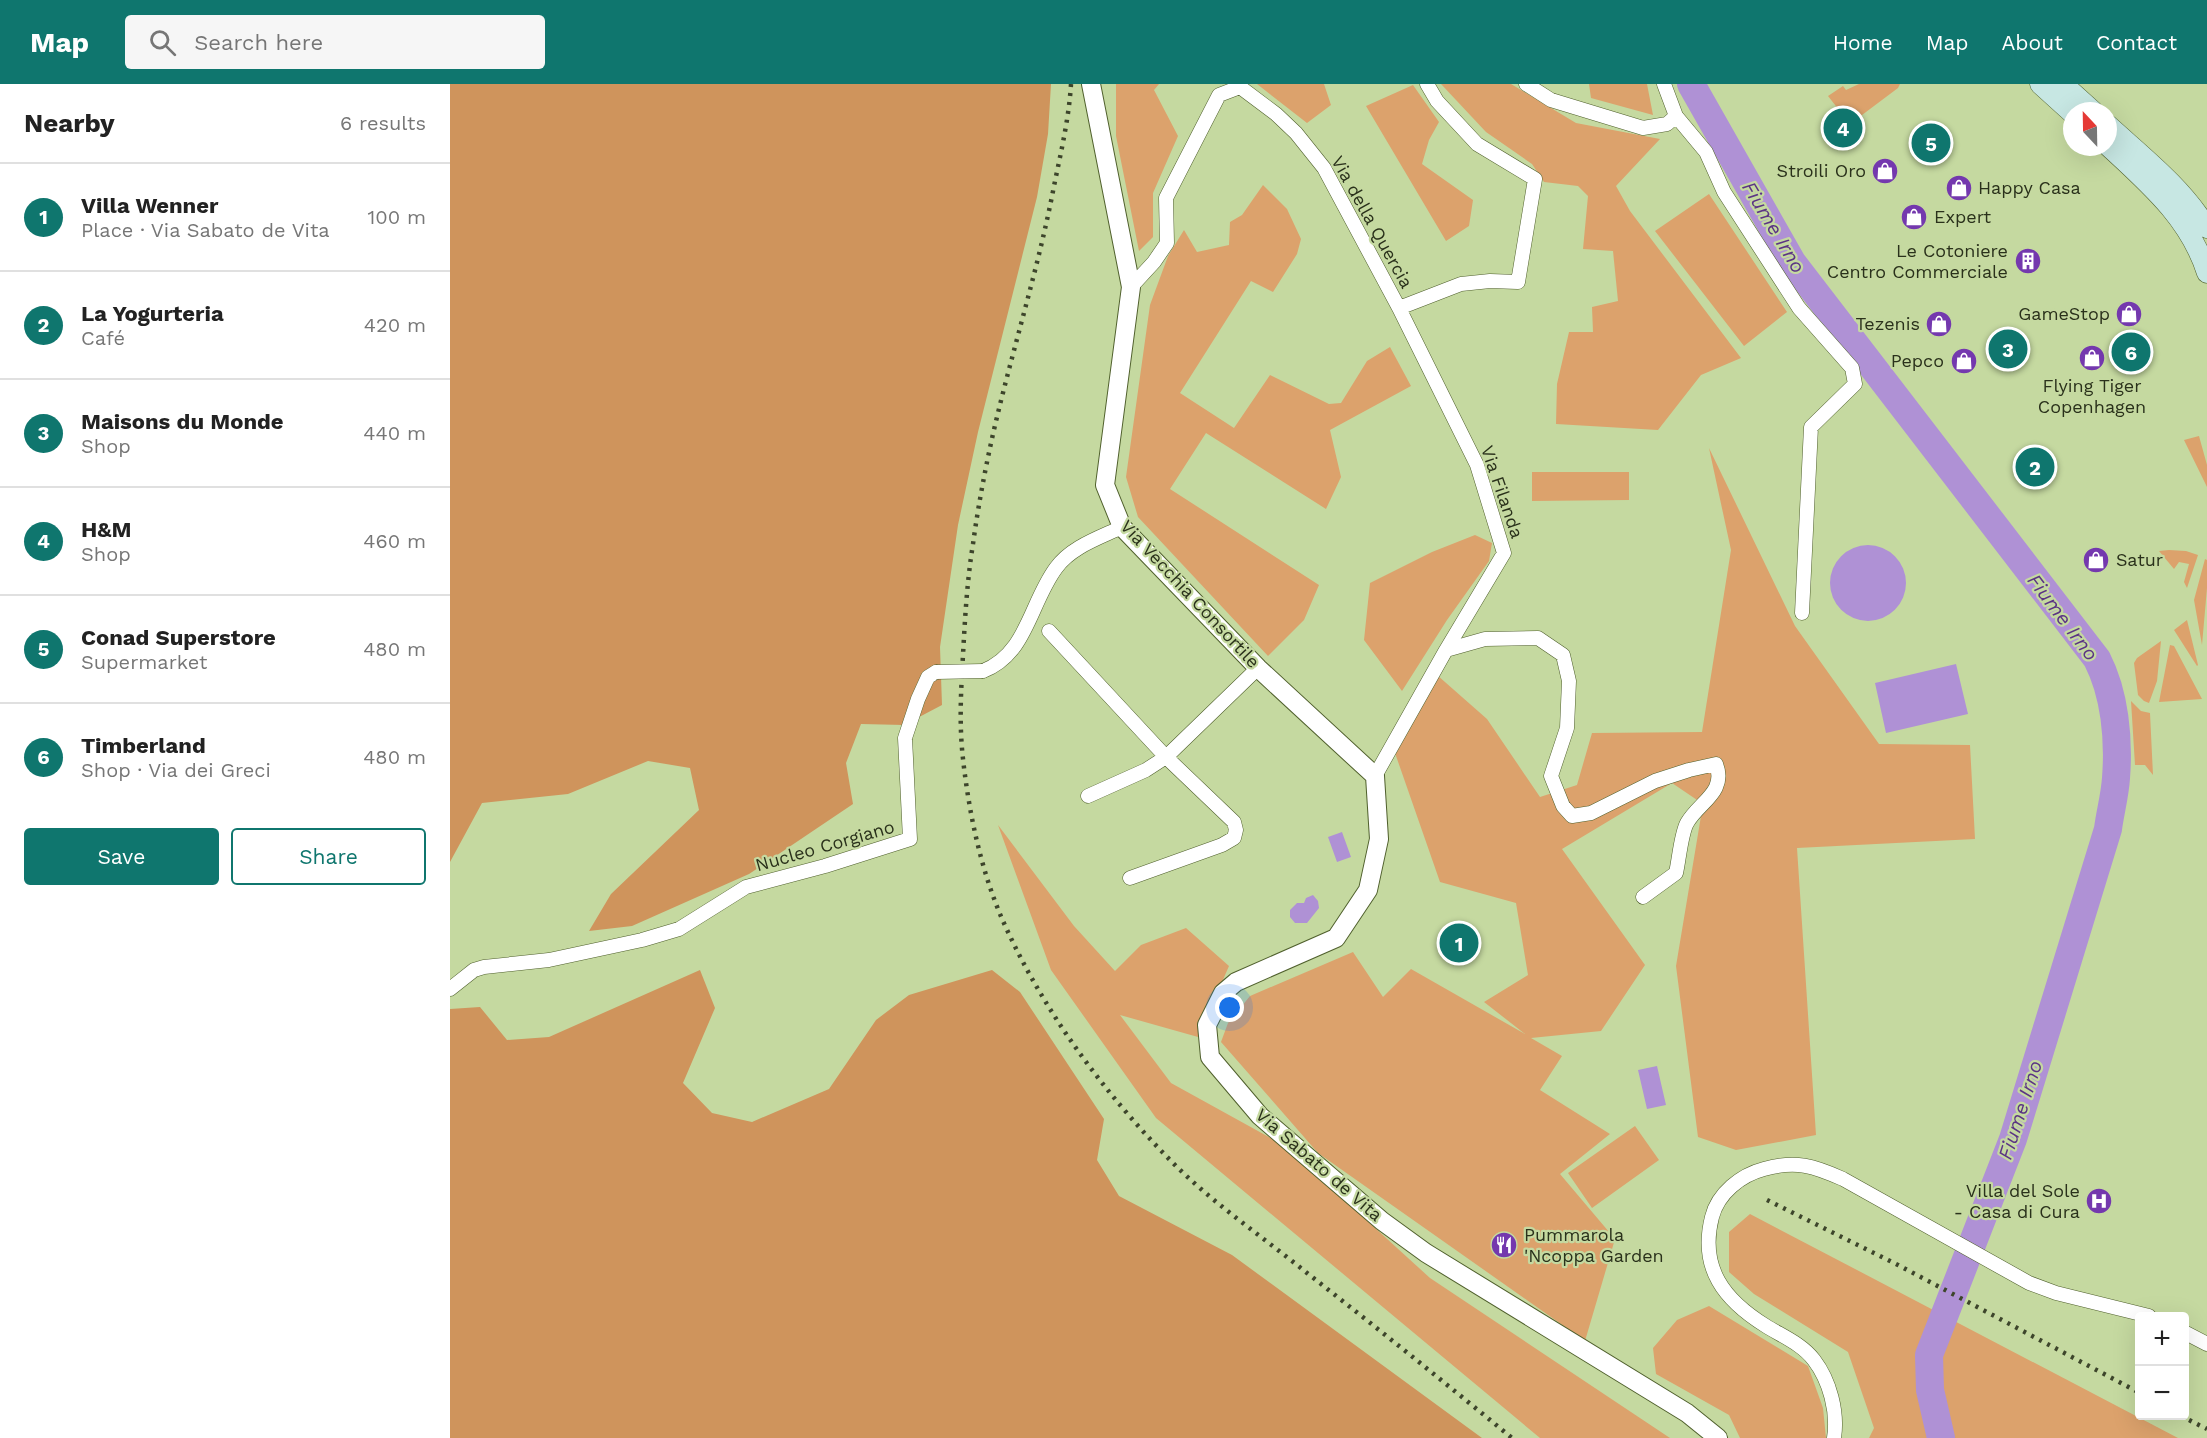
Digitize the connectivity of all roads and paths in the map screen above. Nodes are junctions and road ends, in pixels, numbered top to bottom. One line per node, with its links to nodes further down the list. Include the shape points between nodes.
1 (1091, 84): 14 (street, Via Vecchia Consortile)
2 (1427, 84): 15 (street, Via della Quercia, via 1437,101 1477,144 1535,179 1518,282 1461,284)
3 (1526, 84): 9 (street, via 1551,100 1643,128 1667,124)
4 (1664, 84): 9 (street)
5 (2040, 84): 8 (main road)
6 (2063, 84): 7 (main road)
7 (2083, 102)
8 (2063, 105)
9 (1676, 116): 17 (street, via 1706,152 1724,192 1799,308 1852,368 1856,384 1811,427)
10 (2117, 133): 12 (main road, via 2164,175)
11 (2117, 154): 13 (main road, via 2177,215 2197,246)
12 (2207, 228)
13 (2207, 273)
14 (1131, 287): 15 (street, Via della Quercia, via 1167,243 1166,198 1219,95 1240,87 1296,133 1324,168); 16 (street, Via Vecchia Consortile, via 1105,485)
15 (1399, 308): 19 (street, Via Filanda, via 1477,465 1504,553)
16 (1122, 527): 20 (street, Via Vecchia Consortile); 26 (street, Nucleo Corgiano, bridge, via 1079,547 1056,568 1011,651 997,666 983,671 936,672 928,677 905,738 909,839 746,887 679,929 549,960 484,967)
17 (1802, 613)
18 (1049, 631): 21 (street)
19 (1446, 650): 22 (street, Via Filanda); 25 (street, via 1485,639 1538,638 1563,655 1569,681 1567,728 1551,776 1563,806 1572,816 1591,813 1655,781 1716,764 1720,773 1718,786 1686,824 1676,873)
20 (1258, 668): 21 (street); 22 (street, Via Vecchia Consortile)
21 (1166, 757): 23 (street); 24 (street, via 1234,822 1234,838)
22 (1375, 776): 30 (street, Via Sabato de Vita, via 1379,839 1368,890 1336,938 1236,982 1223,993 1207,1025 1210,1057 1260,1116 1382,1221 1426,1253 1687,1413)
23 (1088, 796)
24 (1130, 878)
25 (1643, 897)
26 (450, 989)
27 (2135, 1313): 31 (street, via 2029,1283 1843,1179 1806,1164 1775,1166 1746,1176 1731,1187 1714,1210 1709,1257 1721,1289 1733,1302 1804,1349 1814,1360 1832,1399)
28 (2189, 1335): 29 (street)
29 (2207, 1344)
30 (1718, 1438)
31 (1834, 1438)

